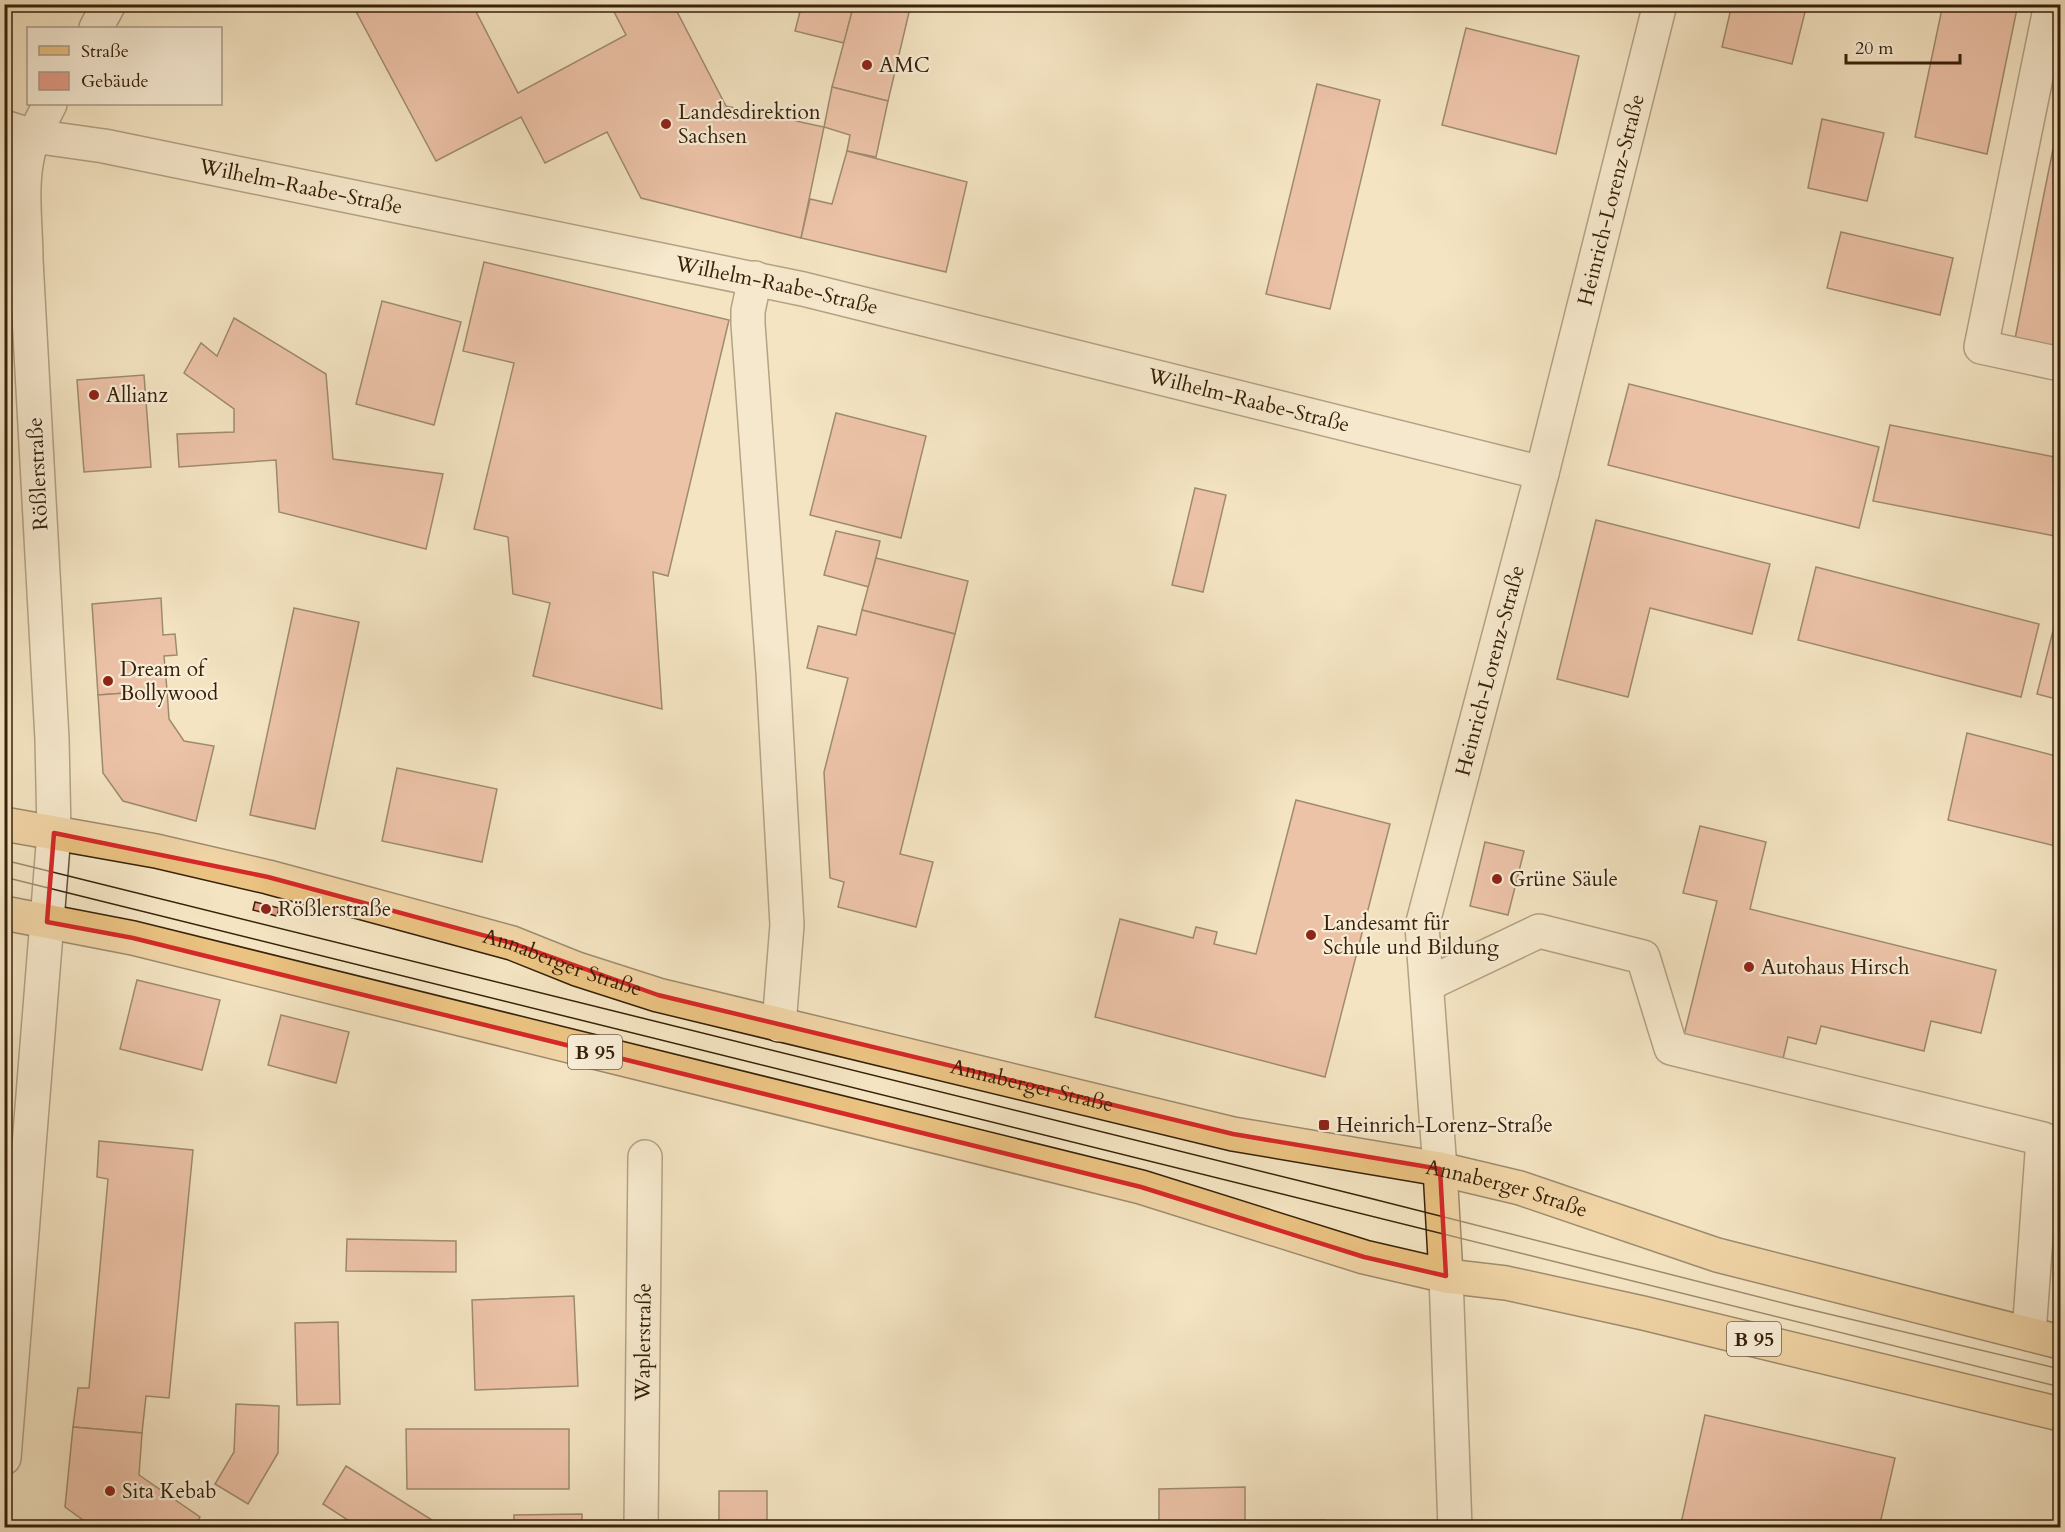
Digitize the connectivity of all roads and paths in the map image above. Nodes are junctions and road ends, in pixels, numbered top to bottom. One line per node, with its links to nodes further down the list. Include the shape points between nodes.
1 (109, 4): 4 (street)
2 (1660, 4): 9 (street, Heinrich-Lorenz-Straße)
3 (2051, 4): 8 (street, via 1981,347)
4 (97, 27)
5 (49, 105): 6 (street, Rößlerstraße)
6 (19, 131): 7 (street, Wilhelm-Raabe-Straße); 11 (street, Rößlerstraße, via 27,156 26,260)
7 (755, 278): 9 (street, Wilhelm-Raabe-Straße); 15 (street, via 748,324 787,925)
8 (2061, 364)
9 (1542, 473): 14 (street, Heinrich-Lorenz-Straße, via 1422,926)
10 (4, 824): 11 (main road, Annaberger Straße)
11 (54, 833): 13 (street, Rößlerstraße); 15 (main road, Annaberger Straße, via 268,876 512,943 658,995)
12 (4, 913): 13 (main road, B 95)
13 (47, 921): 18 (main road, B 95, via 133,938 1141,1187 1364,1257); 22 (street, Rößlerstraße)
14 (1428, 984): 17 (street, Heinrich-Lorenz-Straße); 19 (street, via 1539,931 1632,954 1643,957 1671,1048 2043,1139)
15 (779, 1025): 17 (main road, Annaberger Straße, via 1233,1134)
16 (645, 1157): 23 (street, Waplerstraße)
17 (1440, 1169): 18 (main road, Heinrich-Lorenz-Straße); 19 (main road, Annaberger Straße, via 1520,1188 1718,1256)
18 (1446, 1276): 21 (main road, B 95, via 1506,1283 1643,1312); 24 (street, Heinrich-Lorenz-Straße)
19 (2029, 1334): 20 (main road, Annaberger Straße)
20 (2061, 1342)
21 (2061, 1413)
22 (4, 1458)
23 (641, 1527)
24 (1455, 1527)

